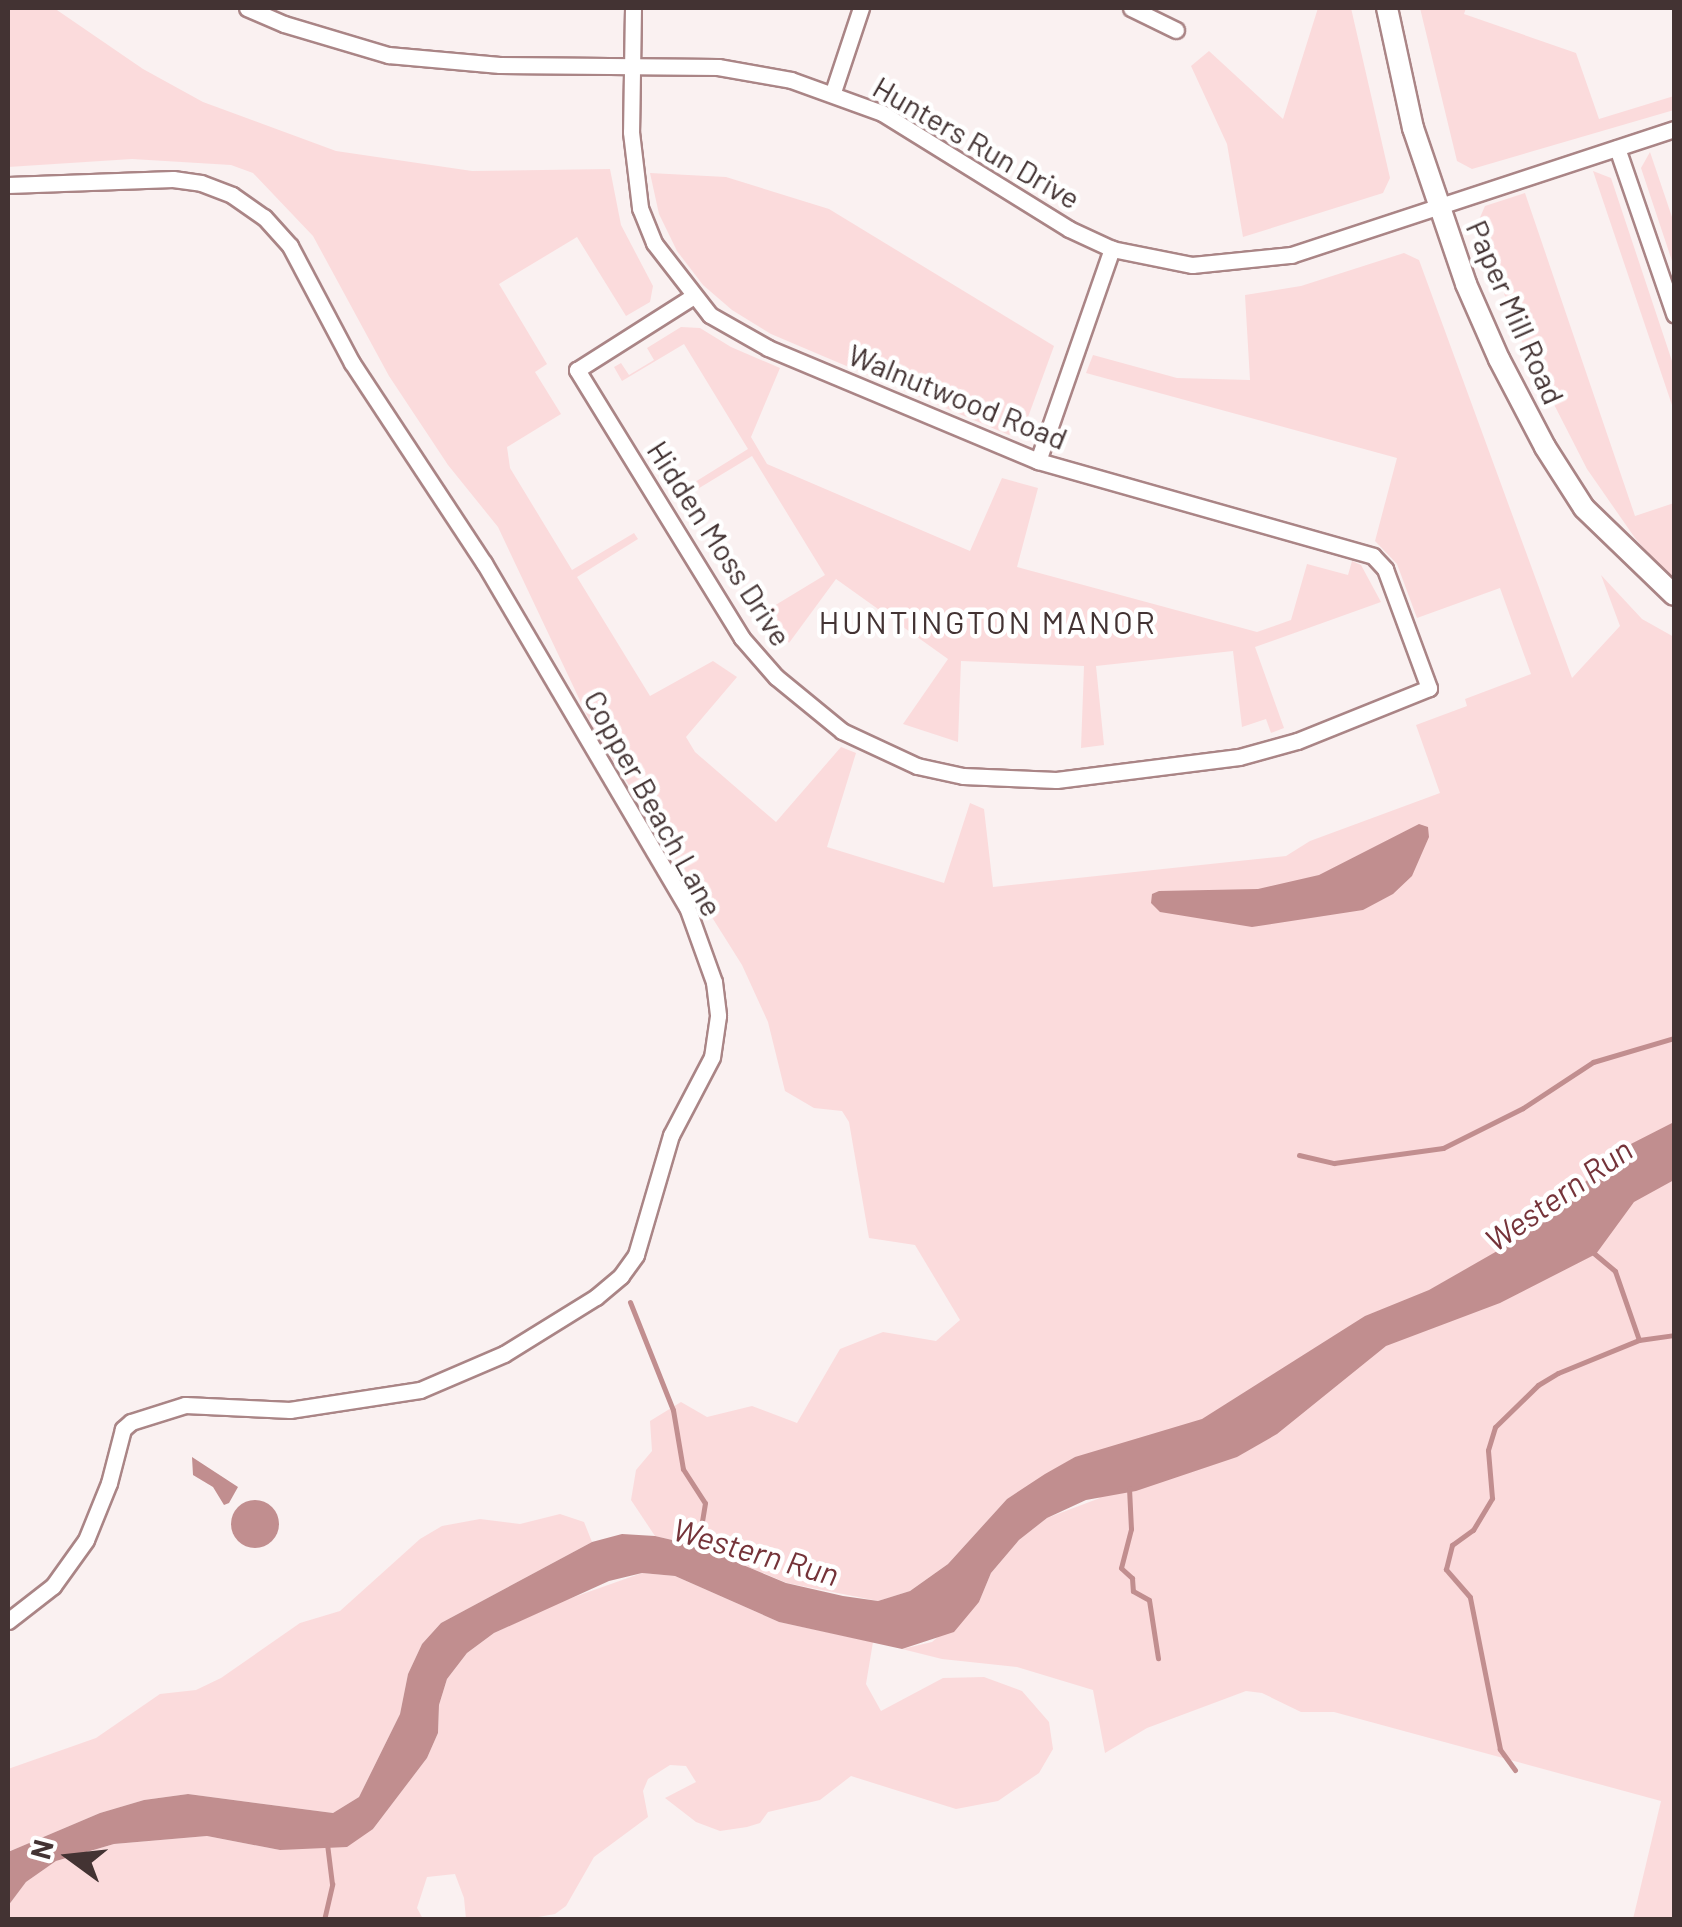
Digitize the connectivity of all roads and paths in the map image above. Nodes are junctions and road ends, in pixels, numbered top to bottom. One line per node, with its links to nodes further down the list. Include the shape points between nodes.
1 (247, 8): 7 (street, Hunters Run Drive, via 388,55 500,65)
2 (633, 8): 7 (street, Walnutwood Road)
3 (861, 8): 8 (street)
4 (1131, 8): 6 (street)
5 (1387, 8): 12 (main road, Paper Mill Road, via 1408,111)
6 (1176, 30)
7 (632, 64): 8 (street, Hunters Run Drive, via 756,72); 14 (street, Walnutwood Road, via 640,208 654,243)
8 (833, 92): 13 (street, Hunters Run Drive, via 882,113)
9 (1674, 129): 10 (street, Hunters Run Drive)
10 (1616, 148): 12 (street, Hunters Run Drive); 15 (street)
11 (8, 184): 19 (street, Copper Beach Lane, via 201,183 264,217 290,246 352,362 484,563 687,907 714,982 718,1016 712,1057 664,1154 636,1255 608,1286 504,1354 420,1390 290,1410 185,1405 131,1422 86,1540 53,1586)
12 (1437, 204): 13 (street, Hunters Run Drive, via 1338,241 1254,262 1192,265); 17 (main road, Paper Mill Road, via 1478,312 1544,447 1600,527)
13 (1112, 249): 16 (street)
14 (692, 297): 16 (street, Walnutwood Road, via 768,348); 18 (street, Hidden Moss Drive, via 577,370 742,638 776,677 842,732 917,766 963,776 1056,780 1238,757 1298,741)
15 (1673, 304)
16 (1038, 461): 18 (street, Walnutwood Road, via 1373,556 1385,568)
17 (1674, 594)
18 (1429, 688)
19 (8, 1620)

